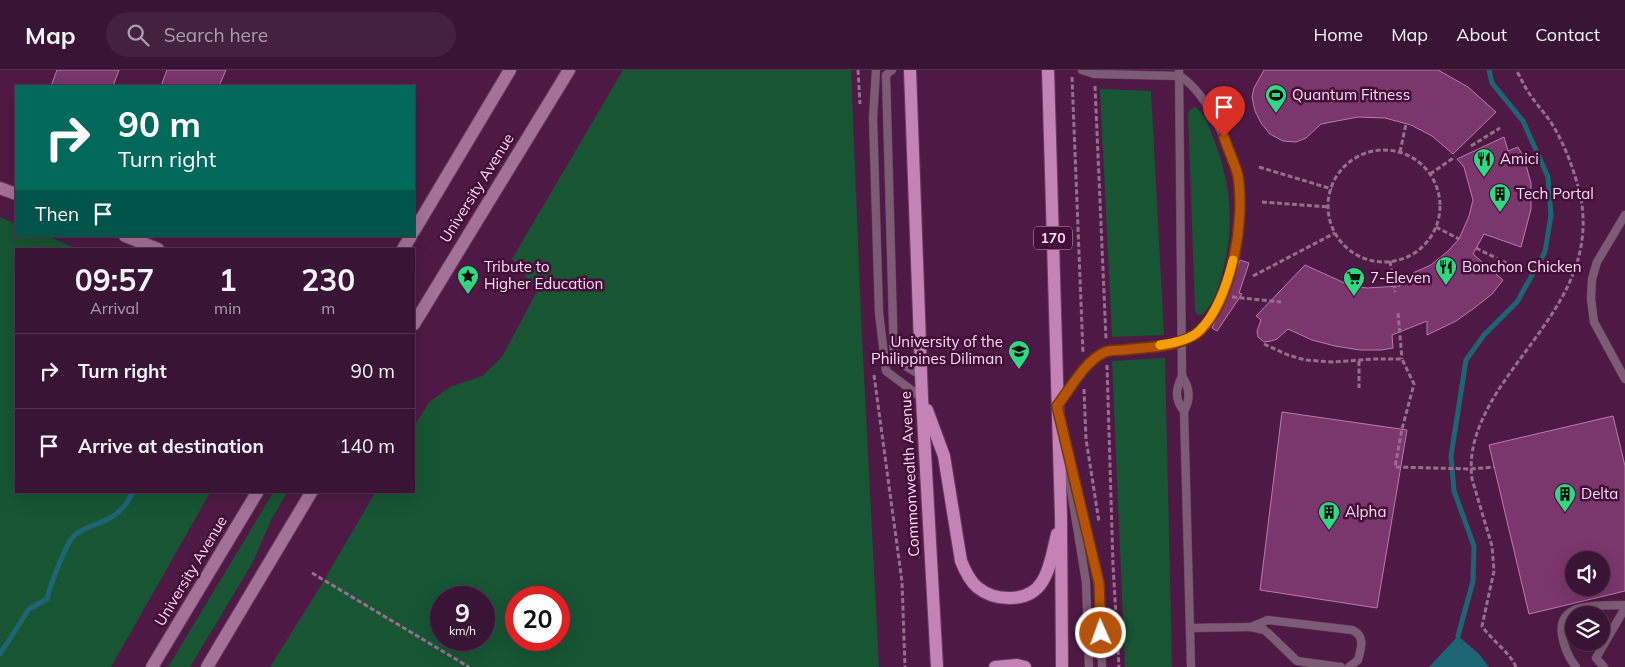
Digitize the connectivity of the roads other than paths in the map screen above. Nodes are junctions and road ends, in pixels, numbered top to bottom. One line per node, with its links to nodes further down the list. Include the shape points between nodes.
1 (510, 70): 12 (main road, University Avenue)
2 (569, 70): 17 (main road, University Avenue)
3 (876, 70): 21 (lane, via 873,118 879,313 886,372)
4 (892, 70): 19 (lane, via 886,76 894,359)
5 (910, 70): 19 (main road, Commonwealth Avenue)
6 (1048, 70): 22 (main road, 170)
7 (1082, 70): 8 (lane, via 1094,74)
8 (1179, 73): 18 (lane); 18 (lane, via 1209,108 1224,137 1238,175 1241,213 1228,281 1222,295 1200,332)
9 (0, 188): 10 (main road)
10 (15, 194)
11 (1625, 215): 20 (lane, via 1596,262 1591,299 1594,322)
12 (415, 229)
13 (410, 237): 16 (main road)
14 (138, 239): 15 (main road)
15 (156, 248)
16 (404, 248)
17 (415, 322)
18 (1182, 341): 22 (lane, via 1106,352 1093,361); 28 (lane, via 1182,376 1188,386 1188,403 1184,411)
19 (922, 376): 21 (main road, Commonwealth Avenue)
20 (1625, 379)
21 (922, 398): 25 (main road, via 944,456 961,561 976,586 998,597 1011,598 1034,591 1047,570); 31 (main road, Commonwealth Avenue)
22 (1057, 406): 25 (main road, 170); 35 (lane, via 1086,582); 36 (lane, via 1099,583)
23 (257, 493): 29 (main road, University Avenue)
24 (311, 493): 30 (main road)
25 (1061, 517): 34 (main road, 170)
26 (1625, 606): 40 (lane, via 1578,608 1567,614 1561,626 1563,640); 41 (lane, via 1596,658)
27 (1251, 627): 28 (lane); 38 (lane, via 1264,630 1297,660); 39 (lane, via 1268,620 1352,630 1362,641 1358,660)
28 (1190, 628): 37 (lane)
29 (152, 667)
30 (207, 667)
31 (937, 667)
32 (994, 667): 33 (main road)
33 (1025, 667)
34 (1062, 667)
35 (1089, 667)
36 (1102, 667)
37 (1191, 667)
38 (1341, 667)
39 (1349, 667)
40 (1576, 667)
41 (1604, 667)

